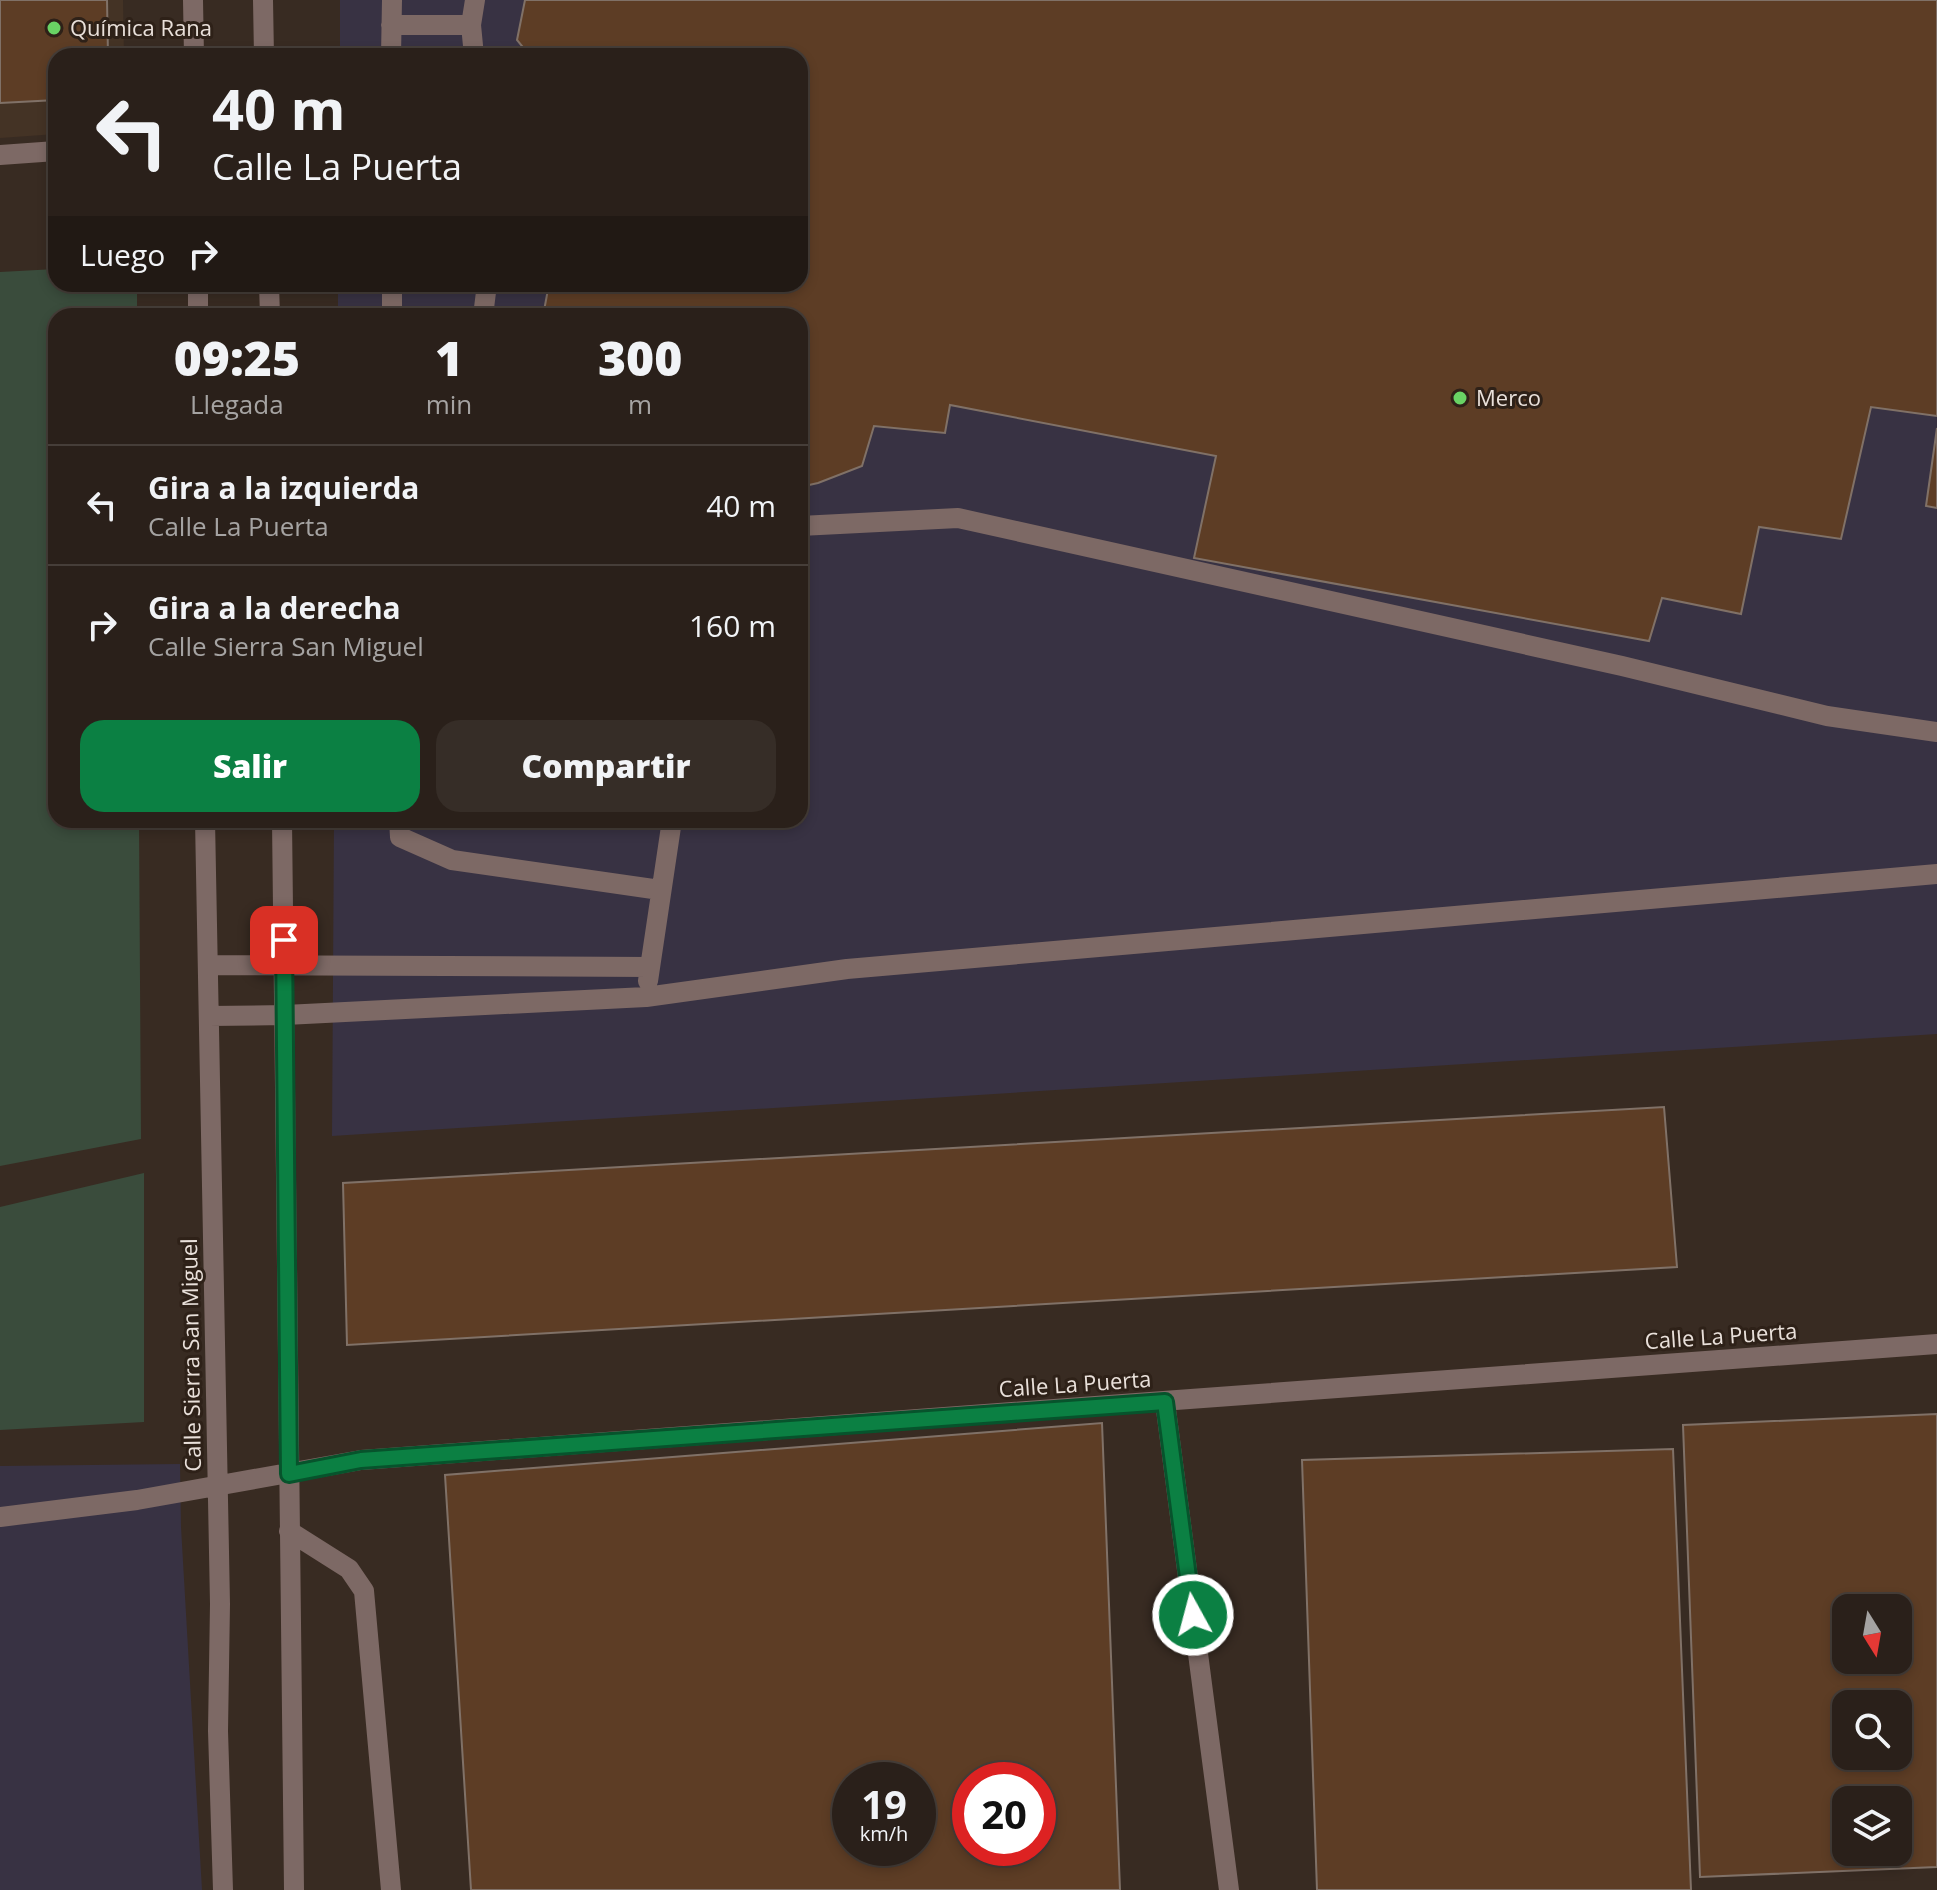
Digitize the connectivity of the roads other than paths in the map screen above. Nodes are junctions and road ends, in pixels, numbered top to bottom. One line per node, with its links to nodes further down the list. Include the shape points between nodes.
1 (193, 0): 7 (street)
2 (263, 0): 8 (street)
3 (392, 0): 5 (street)
4 (475, 0): 6 (street)
5 (391, 25): 6 (street); 9 (street)
6 (471, 25): 10 (street)
7 (194, 48)
8 (264, 48)
9 (391, 48)
10 (473, 48)
11 (48, 152): 12 (street)
12 (0, 155)
13 (808, 526): 14 (street, via 958,518 1827,716)
14 (1937, 732)
15 (205, 828): 21 (street, Calle Sierra San Miguel)
16 (282, 828): 22 (street)
17 (399, 828): 20 (street, via 400,837 452,860)
18 (671, 828): 20 (street)
19 (1937, 874): 24 (street, via 847,969)
20 (660, 890): 23 (street)
21 (208, 965): 22 (street); 26 (street, Calle Sierra San Miguel)
22 (284, 967): 23 (street); 25 (street)
23 (650, 967): 24 (street)
24 (646, 997): 25 (street)
25 (285, 1015): 26 (street); 29 (street)
26 (209, 1016): 30 (street, Calle Sierra San Miguel)
27 (1937, 1344): 28 (street, Calle La Puerta)
28 (1165, 1402): 29 (street, Calle La Puerta, via 361,1460); 36 (street)
29 (289, 1474): 30 (street, Calle La Puerta); 32 (street)
30 (217, 1484): 31 (street, Calle La Puerta); 33 (street, Calle Sierra San Miguel)
31 (0, 1517)
32 (289, 1531): 34 (street); 35 (street, via 349,1569 364,1591)
33 (223, 1890)
34 (294, 1890)
35 (391, 1890)
36 (1229, 1890)

